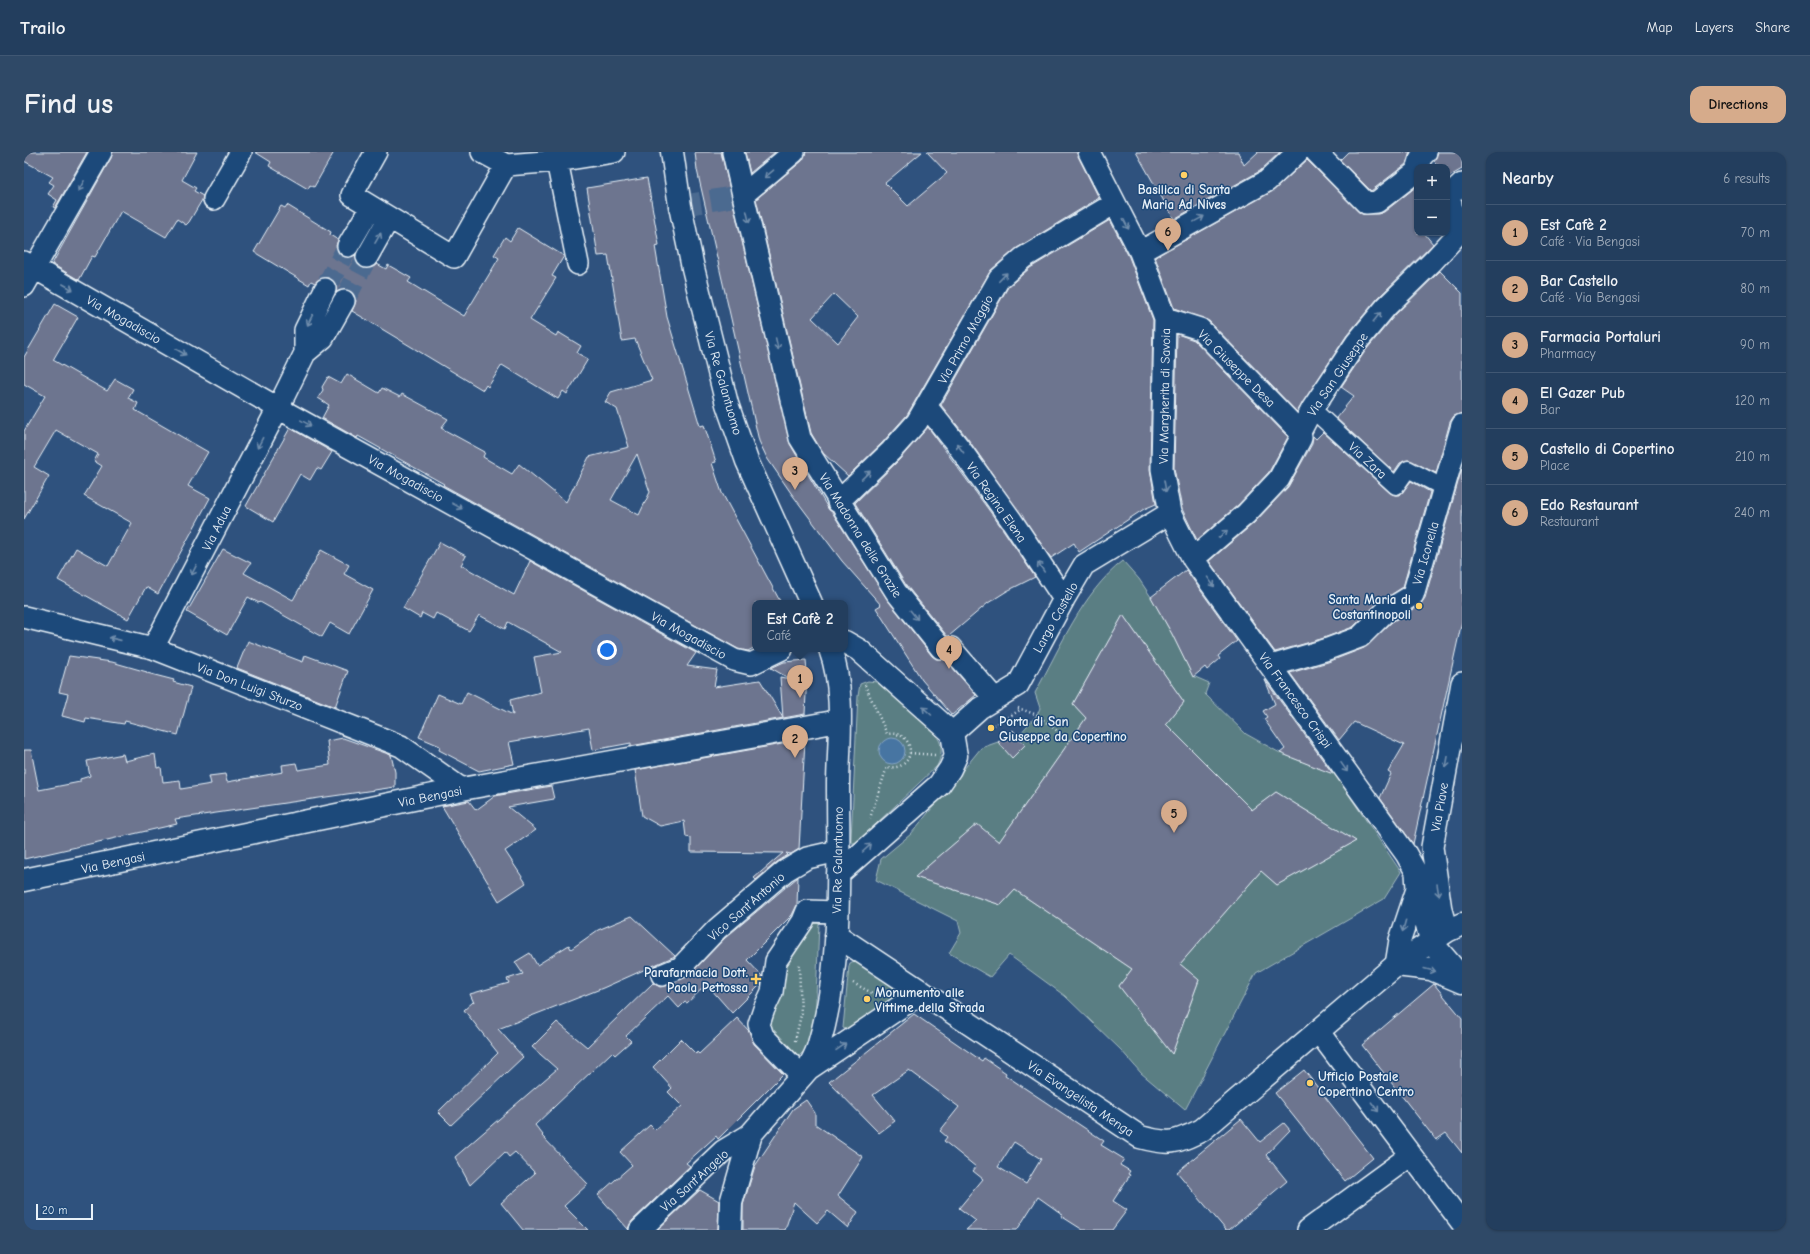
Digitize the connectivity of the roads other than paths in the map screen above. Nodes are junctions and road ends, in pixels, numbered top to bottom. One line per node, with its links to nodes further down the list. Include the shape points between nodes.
1 (101, 152): 26 (street, one-way to 26)
2 (241, 152): 17 (street)
3 (376, 152): 19 (street, via 352,195)
4 (482, 152): 14 (street)
5 (614, 152): 12 (street)
6 (672, 152): 42 (street, Via Re Galantuomo, via 693,268 727,404 747,461)
7 (733, 152): 16 (street, Via Madonna delle Grazie)
8 (794, 152): 16 (street, one-way to 16)
9 (1089, 152): 18 (street, Via Margherita di Savoia)
10 (1298, 152): 23 (street, one-way to 10, via 1267,181)
11 (1316, 152): 13 (street, via 1366,202 1377,202)
12 (556, 156): 14 (street); 25 (street)
13 (1422, 163)
14 (506, 165): 20 (street, via 454,257)
15 (1453, 190): 21 (street, Via San Giuseppe)
16 (743, 195): 38 (street, Via Madonna delle Grazie, one-way to 38, via 800,438)
17 (214, 199)
18 (1115, 203): 23 (street, Via Margherita di Savoia, one-way to 23); 32 (street, Via Primo Maggio, one-way to 18, via 999,279 1023,258)
19 (371, 207): 20 (street); 22 (street)
20 (389, 218): 24 (street, one-way to 20)
21 (1458, 239): 34 (street, Via San Giuseppe, one-way to 21, via 1356,343 1386,307)
22 (348, 246)
23 (1140, 252): 30 (street, Via Margherita di Savoia)
24 (367, 257)
25 (578, 264)
26 (29, 265): 27 (street); 33 (street, Via Mogadiscio, one-way to 33)
27 (24, 286)
28 (325, 289): 31 (street, one-way to 31, via 305,330)
29 (344, 301): 31 (street, via 323,338)
30 (1165, 318): 36 (street, Via Giuseppe Desa, via 1200,329); 39 (street, Via Margherita di Savoia, one-way to 39, via 1162,469)
31 (305, 353): 33 (street, Via Adua)
32 (927, 407): 38 (street, Via Primo Maggio, one-way to 32, via 891,451 918,422); 41 (street, Via Regina Elena, one-way to 32, via 994,496)
33 (278, 408): 45 (street, Via Adua, one-way to 45); 46 (street, Via Mogadiscio, one-way to 46, via 734,660 751,664)
34 (1312, 409): 36 (street, Via San Giuseppe); 37 (street, Via Zara, via 1396,486 1408,469)
35 (1462, 425): 37 (street, Via Iconella)
36 (1300, 432): 40 (street, Via San Giuseppe, one-way to 36, via 1246,514 1279,479 1301,438)
37 (1444, 488): 48 (street, Via Iconella, via 1412,595 1385,612 1360,637)
38 (838, 502): 51 (street, Via Madonna delle Grazie, one-way to 51, via 905,604 941,648 951,648)
39 (1170, 513): 40 (street, Via Francesco Crispi); 41 (street, Largo Castello, via 1084,565)
40 (1193, 559): 48 (street, Via Francesco Crispi, one-way to 48)
41 (1064, 599): 51 (street, Largo Castello, via 1018,686)
42 (810, 600)
43 (24, 617): 45 (street, Via Don Luigi Sturzo, one-way to 43)
44 (852, 646): 53 (street, one-way to 44)
45 (153, 648): 54 (street, Via Don Luigi Sturzo, via 401,746)
46 (776, 652)
47 (847, 652): 49 (street)
48 (1272, 666): 58 (street, Via Francesco Crispi, one-way to 58, via 1406,854 1416,872)
49 (835, 667): 52 (street, Via Re Galantuomo)
50 (1462, 683): 60 (street, Via Piave, one-way to 60, via 1432,847 1441,910)
51 (995, 699): 53 (street, Largo Castello, via 980,708)
52 (839, 721): 54 (street, Via Bengasi); 55 (street, Via Re Galantuomo)
53 (952, 733): 56 (street, one-way to 53, via 938,785 956,756)
54 (462, 789): 57 (street, Via Bengasi)
55 (838, 851): 56 (street, Via Re Galantuomo); 64 (street, Vico Sant'Antonio, via 808,858 785,871 717,929 682,967)
56 (838, 874): 59 (street, Via Re Galantuomo)
57 (24, 880)
58 (1417, 889): 60 (street, Via Francesco Crispi); 62 (street, Via Francesco Crispi, one-way to 62, via 1400,940)
59 (837, 912): 61 (street, Via Re Galantuomo); 69 (street, via 807,911 776,962 772,992 759,1024 762,1036)
60 (1447, 932): 62 (street, Via Evangelista Menga); 63 (street); 65 (street)
61 (836, 935): 67 (street, Via Evangelista Menga); 69 (street, Via Re Galantuomo, via 829,1005 821,1039)
62 (1396, 965): 66 (street, one-way to 66, via 1431,969); 68 (street, Via Evangelista Menga)
63 (1462, 971)
64 (662, 975)
65 (1462, 978)
66 (1462, 982)
67 (922, 992): 68 (street, Via Evangelista Menga, via 1140,1137 1162,1143 1180,1141 1202,1130); 69 (street, one-way to 67)
68 (1318, 1031): 71 (street, one-way to 71)
69 (799, 1069): 70 (street)
70 (751, 1134): 73 (street, Via Sant'Angelo, via 723,1151); 74 (street, via 731,1202)
71 (1410, 1155): 72 (street); 75 (street)
72 (1462, 1223)
73 (640, 1230)
74 (730, 1230)
75 (1308, 1230)

